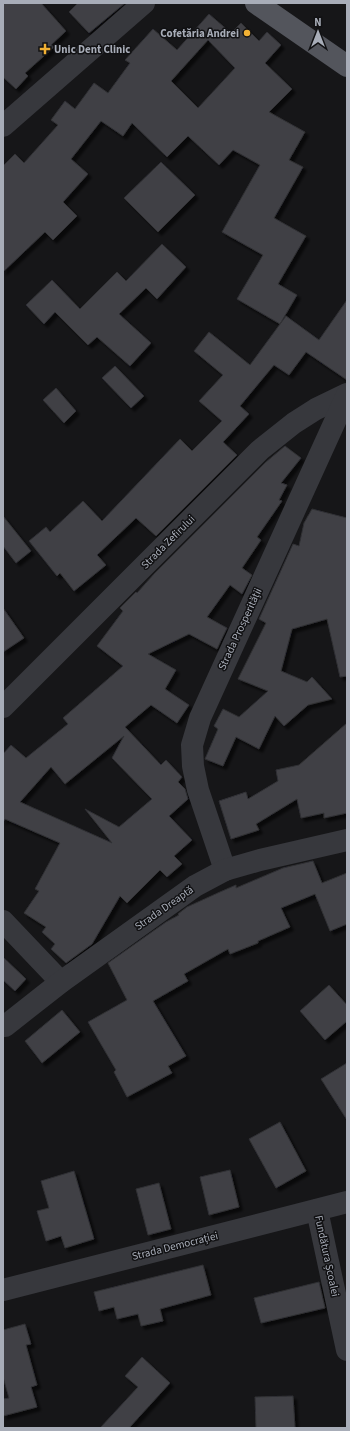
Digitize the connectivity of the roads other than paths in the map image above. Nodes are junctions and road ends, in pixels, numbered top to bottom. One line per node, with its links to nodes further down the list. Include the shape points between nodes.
1 (144, 3): 4 (street)
2 (256, 3): 3 (main road)
3 (347, 66)
4 (3, 126)
5 (347, 395): 6 (street, Strada Zefirului, via 305,416 260,450); 8 (street, Strada Prosperității, via 200,718 192,745 198,790)
6 (3, 707)
7 (347, 840): 8 (street, Strada Dreaptă)
8 (225, 870): 10 (street, Strada Dreaptă, via 195,886)
9 (3, 921): 10 (street)
10 (61, 982): 11 (street, Strada Dreaptă)
11 (5, 1026)
12 (347, 1202): 13 (street, Strada Democrației)
13 (317, 1210): 14 (street, Strada Democrației); 15 (street, Fundătura Școalei)
14 (3, 1290)
15 (347, 1350)

